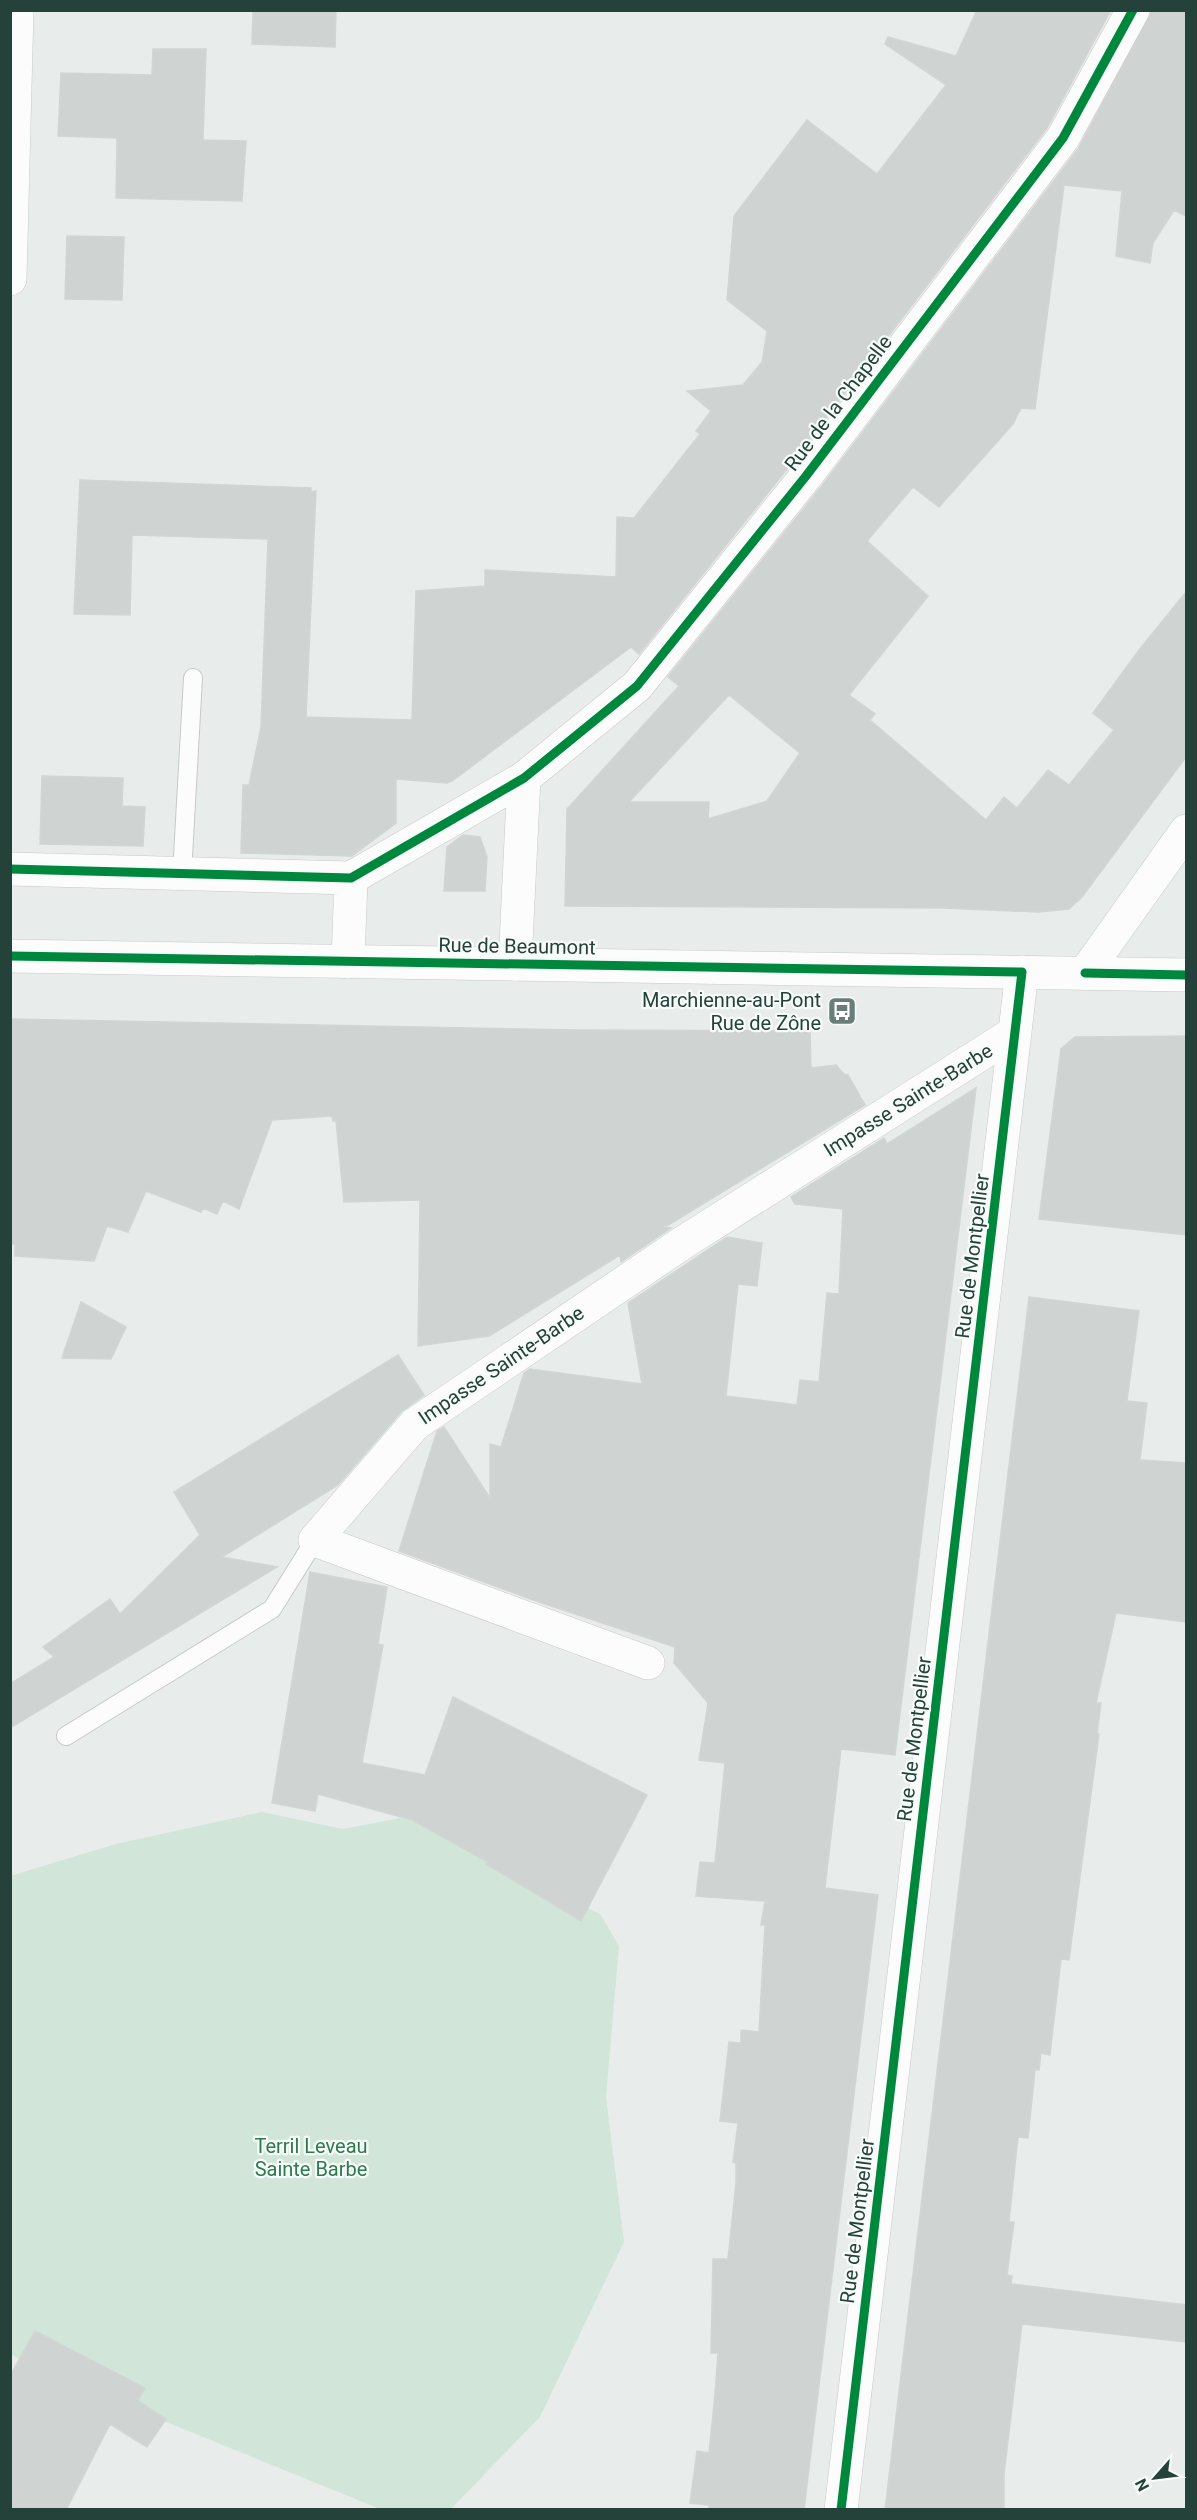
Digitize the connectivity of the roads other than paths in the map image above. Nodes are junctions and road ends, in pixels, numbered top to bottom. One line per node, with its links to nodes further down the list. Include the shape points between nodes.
1 (17, 10): 3 (street)
2 (1133, 10): 5 (street, Rue de la Chapelle, via 1063,138 806,476 636,686)
3 (10, 279)
4 (193, 678): 8 (lane)
5 (524, 778): 9 (street); 12 (street)
6 (1186, 831): 14 (street)
7 (10, 869): 8 (street)
8 (182, 874): 9 (street)
9 (351, 878): 11 (street)
10 (10, 956): 11 (street, Rue de Beaumont)
11 (348, 962): 12 (street, Rue de Beaumont)
12 (515, 964): 13 (street, Rue de Beaumont)
13 (1022, 972): 14 (street, Rue de Beaumont); 16 (street, Rue de Montpellier)
14 (1085, 973): 15 (street, Rue de Beaumont)
15 (1186, 975)
16 (1014, 1033): 17 (street, Impasse Sainte-Barbe, via 684,1242 415,1424); 20 (street, Rue de Montpellier)
17 (315, 1539): 18 (street); 19 (lane, via 272,1609)
18 (648, 1663)
19 (66, 1736)
20 (841, 2510)

